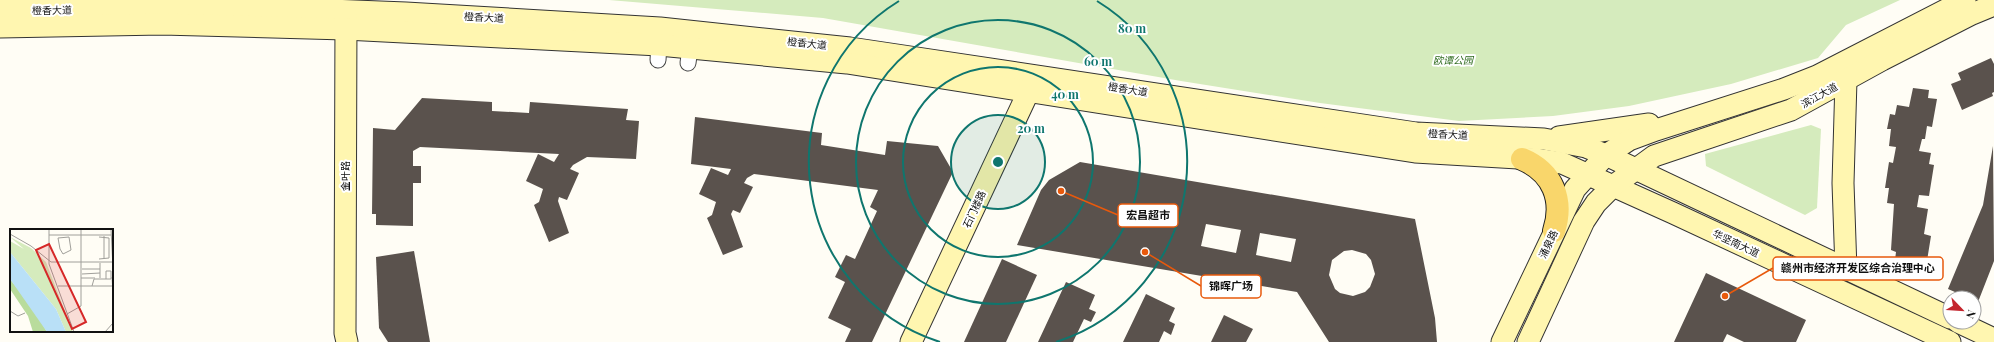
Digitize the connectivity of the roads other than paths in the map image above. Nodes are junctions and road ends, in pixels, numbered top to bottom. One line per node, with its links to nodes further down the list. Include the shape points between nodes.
1 (1965, 0): 8 (main road, 滨江大道, via 1817,76)
2 (1994, 5): 6 (main road, 滨江大道)
3 (0, 10): 4 (main road, 橙香大道, via 165,8)
4 (345, 20): 5 (main road, 橙香大道); 7 (main road, 橙香大道, via 689,56 846,63); 7 (main road, 橙香大道, via 660,28 850,48); 20 (main road, 金叶路)
5 (0, 27)
6 (1846, 80): 12 (main road, 滨江大道, via 1791,110 1654,156); 16 (main road, via 1843,183)
7 (1033, 84): 9 (main road, 橙香大道, via 1416,133); 11 (main road, 橙香大道, via 1415,152); 21 (main road, 石门楼路)
8 (1724, 108): 9 (main road, via 1629,127); 10 (main road, 滨江大道, via 1629,140)
9 (1544, 139): 10 (main road, 橙香大道, via 1586,147)
10 (1606, 155): 12 (main road); 13 (main road, 涌泉路)
11 (1522, 159): 13 (main road, 橙香大道, via 1562,164); 15 (main road, via 1539,168 1551,183 1558,212)
12 (1637, 169): 14 (main road); 16 (main road)
13 (1588, 174): 14 (main road, 华坚南大道); 15 (main road, 涌泉路, via 1575,189)
14 (1613, 186): 23 (main road, via 1596,203 1584,221); 24 (main road, 华坚南大道)
15 (1554, 231): 22 (main road, 涌泉路)
16 (1846, 270): 17 (main road)
17 (1942, 314)
18 (1975, 330): 19 (main road)
19 (1994, 339)
20 (347, 342)
21 (911, 342)
22 (1502, 342)
23 (1528, 342)
24 (1950, 342)

